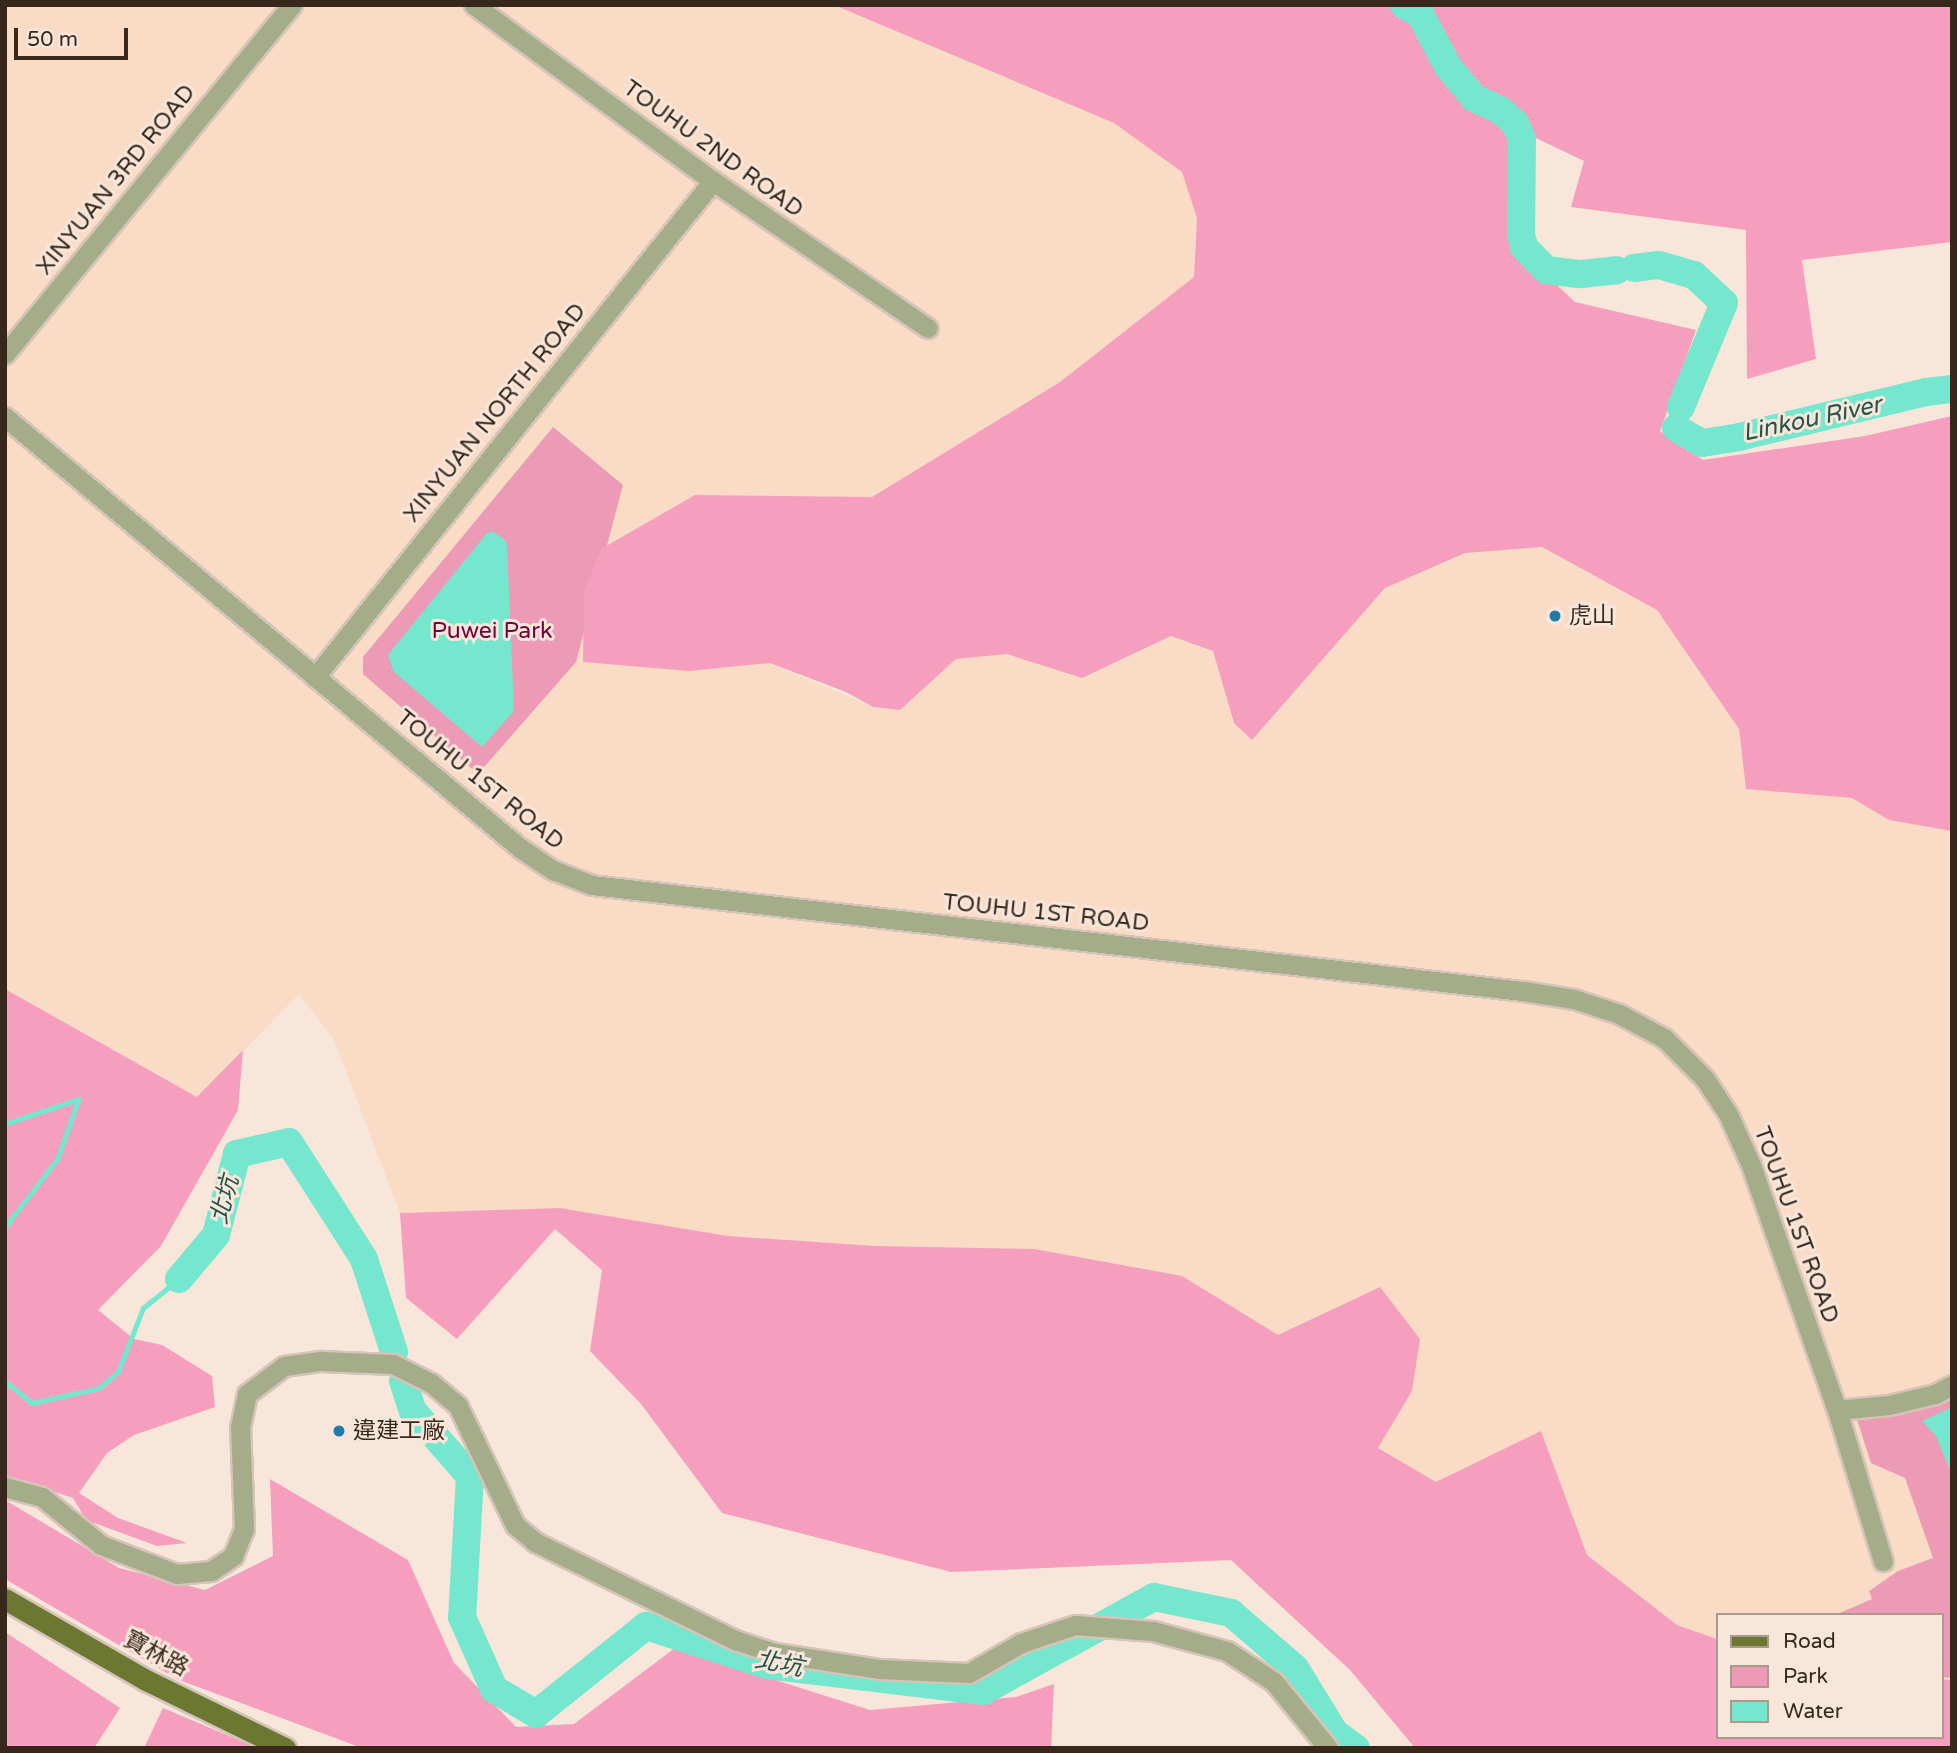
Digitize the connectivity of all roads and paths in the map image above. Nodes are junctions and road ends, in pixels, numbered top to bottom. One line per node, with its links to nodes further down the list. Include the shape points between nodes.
1 (292, 5): 5 (street, XINYUAN 3RD ROAD)
2 (474, 5): 3 (street, TOUHU 2ND ROAD)
3 (713, 181): 4 (street, TOUHU 2ND ROAD); 7 (street, XINYUAN NORTH ROAD)
4 (928, 328)
5 (5, 354)
6 (5, 417): 7 (street, TOUHU 1ST ROAD)
7 (315, 677): 9 (street, TOUHU 1ST ROAD, via 520,848 553,870 592,885 1523,991 1574,999 1619,1014 1664,1038 1705,1079 1728,1114 1751,1165)
8 (1952, 1385): 9 (street, via 1889,1405)
9 (1836, 1410): 11 (street, TOUHU 1ST ROAD)
10 (5, 1487): 14 (street, via 42,1497 101,1545 177,1574 211,1571 233,1556 244,1529 240,1427 247,1394 284,1366 321,1361 393,1364 431,1383 458,1406 515,1525 535,1542 736,1640 775,1653 879,1669 969,1673 1021,1643 1075,1625 1153,1631 1227,1651 1274,1682)
11 (1883, 1561)
12 (5, 1600): 13 (main road, 寶林路, via 146,1679)
13 (285, 1748)
14 (1328, 1748)

